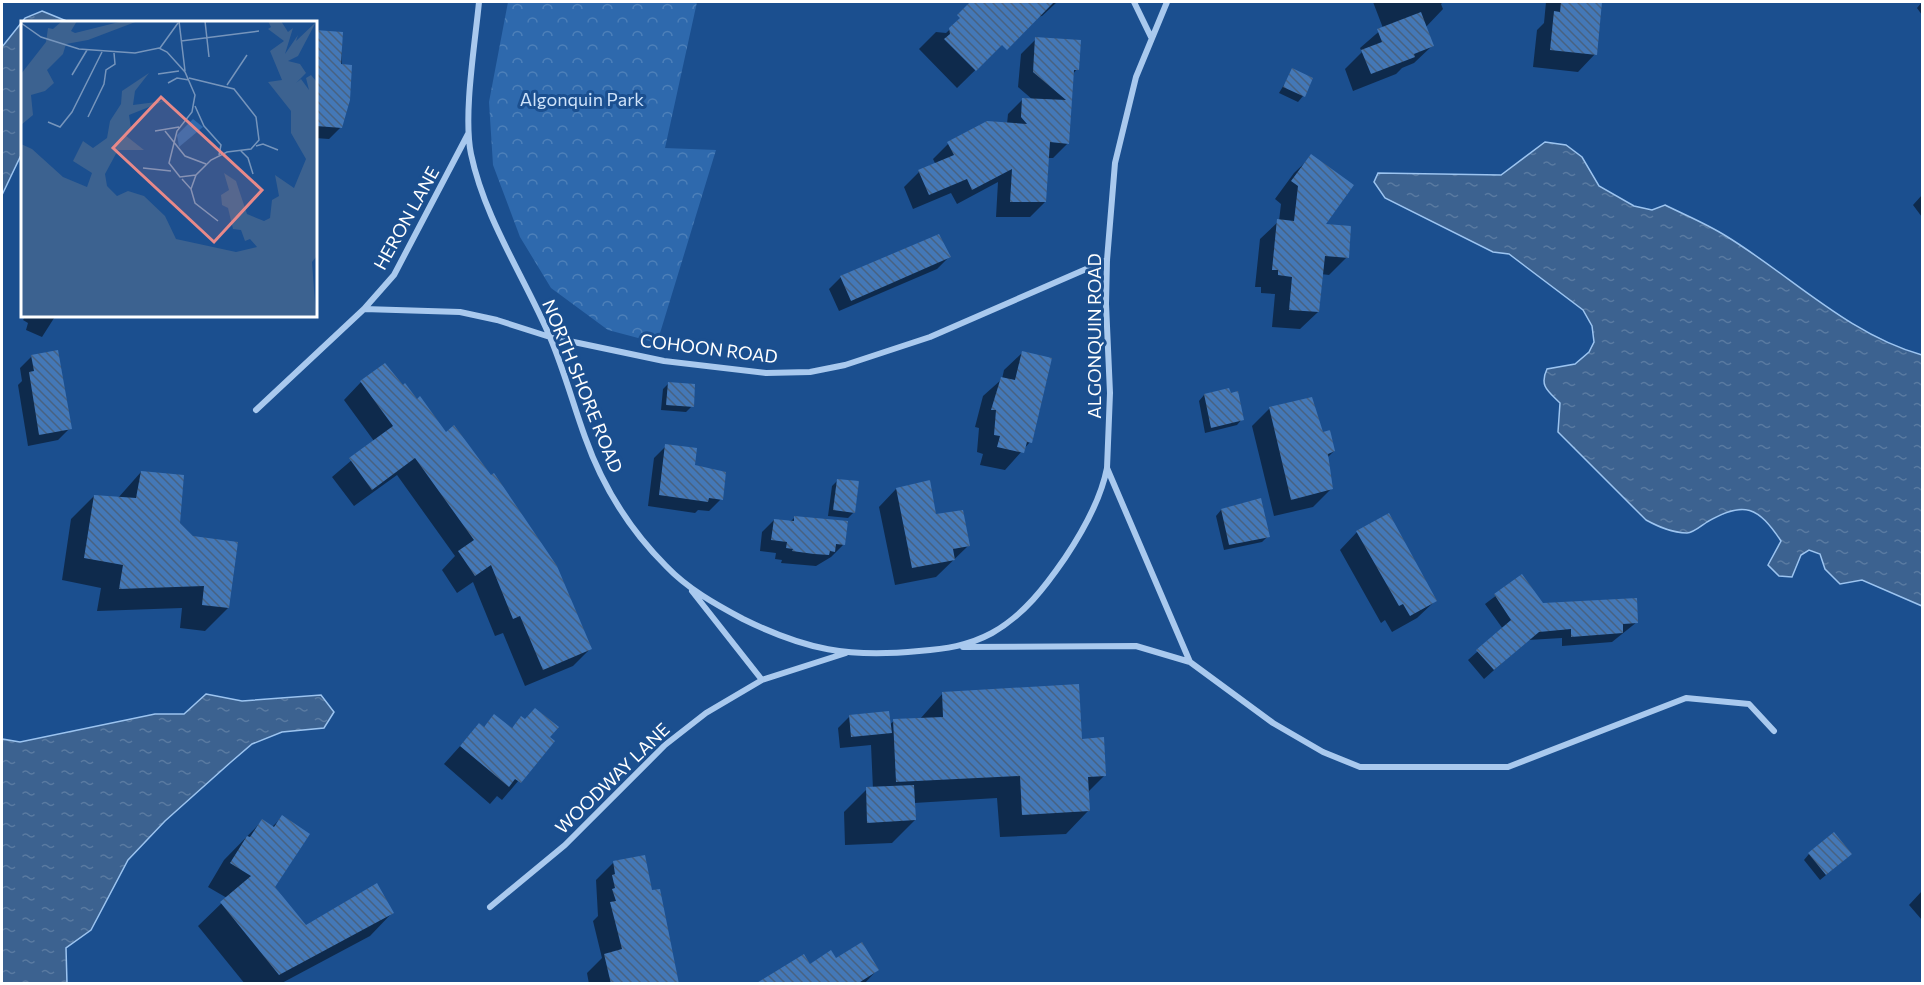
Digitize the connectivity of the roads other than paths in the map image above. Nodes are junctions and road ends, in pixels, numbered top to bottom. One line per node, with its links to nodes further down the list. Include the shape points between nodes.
1 (479, 2): 5 (street, NORTH SHORE ROAD)
2 (1134, 2): 4 (street)
3 (1167, 2): 4 (street, ALGONQUIN ROAD)
4 (1150, 37): 6 (street, ALGONQUIN ROAD, via 1115,163)
5 (468, 134): 7 (street, HERON LANE, via 399,266); 8 (street, NORTH SHORE ROAD, via 486,204)
6 (1107, 260): 8 (street, COHOON ROAD, via 930,337 845,365 810,372 766,373 664,361); 10 (street, ALGONQUIN ROAD)
7 (364, 309): 8 (street, COHOON ROAD, via 460,312); 9 (street, HERON LANE)
8 (550, 337): 11 (street, NORTH SHORE ROAD, via 605,484 632,527 665,566)
9 (256, 410)
10 (1107, 468): 12 (street, NORTH SHORE ROAD, via 1077,540 1046,586 993,633); 14 (street, ALGONQUIN ROAD)
11 (690, 587): 13 (street, NORTH SHORE ROAD, via 712,603 781,638); 15 (street, via 699,604)
12 (960, 647): 13 (street, NORTH SHORE ROAD, via 883,655); 14 (street, NORTH SHORE ROAD, via 1136,645)
13 (848, 653): 15 (street, WOODWAY LANE)
14 (1191, 662): 16 (street, NORTH SHORE ROAD, via 1273,723 1323,752 1360,767 1508,767 1686,698 1749,704)
15 (762, 680): 17 (street, WOODWAY LANE, via 706,713 665,745 565,845)
16 (1774, 731)
17 (490, 908)

